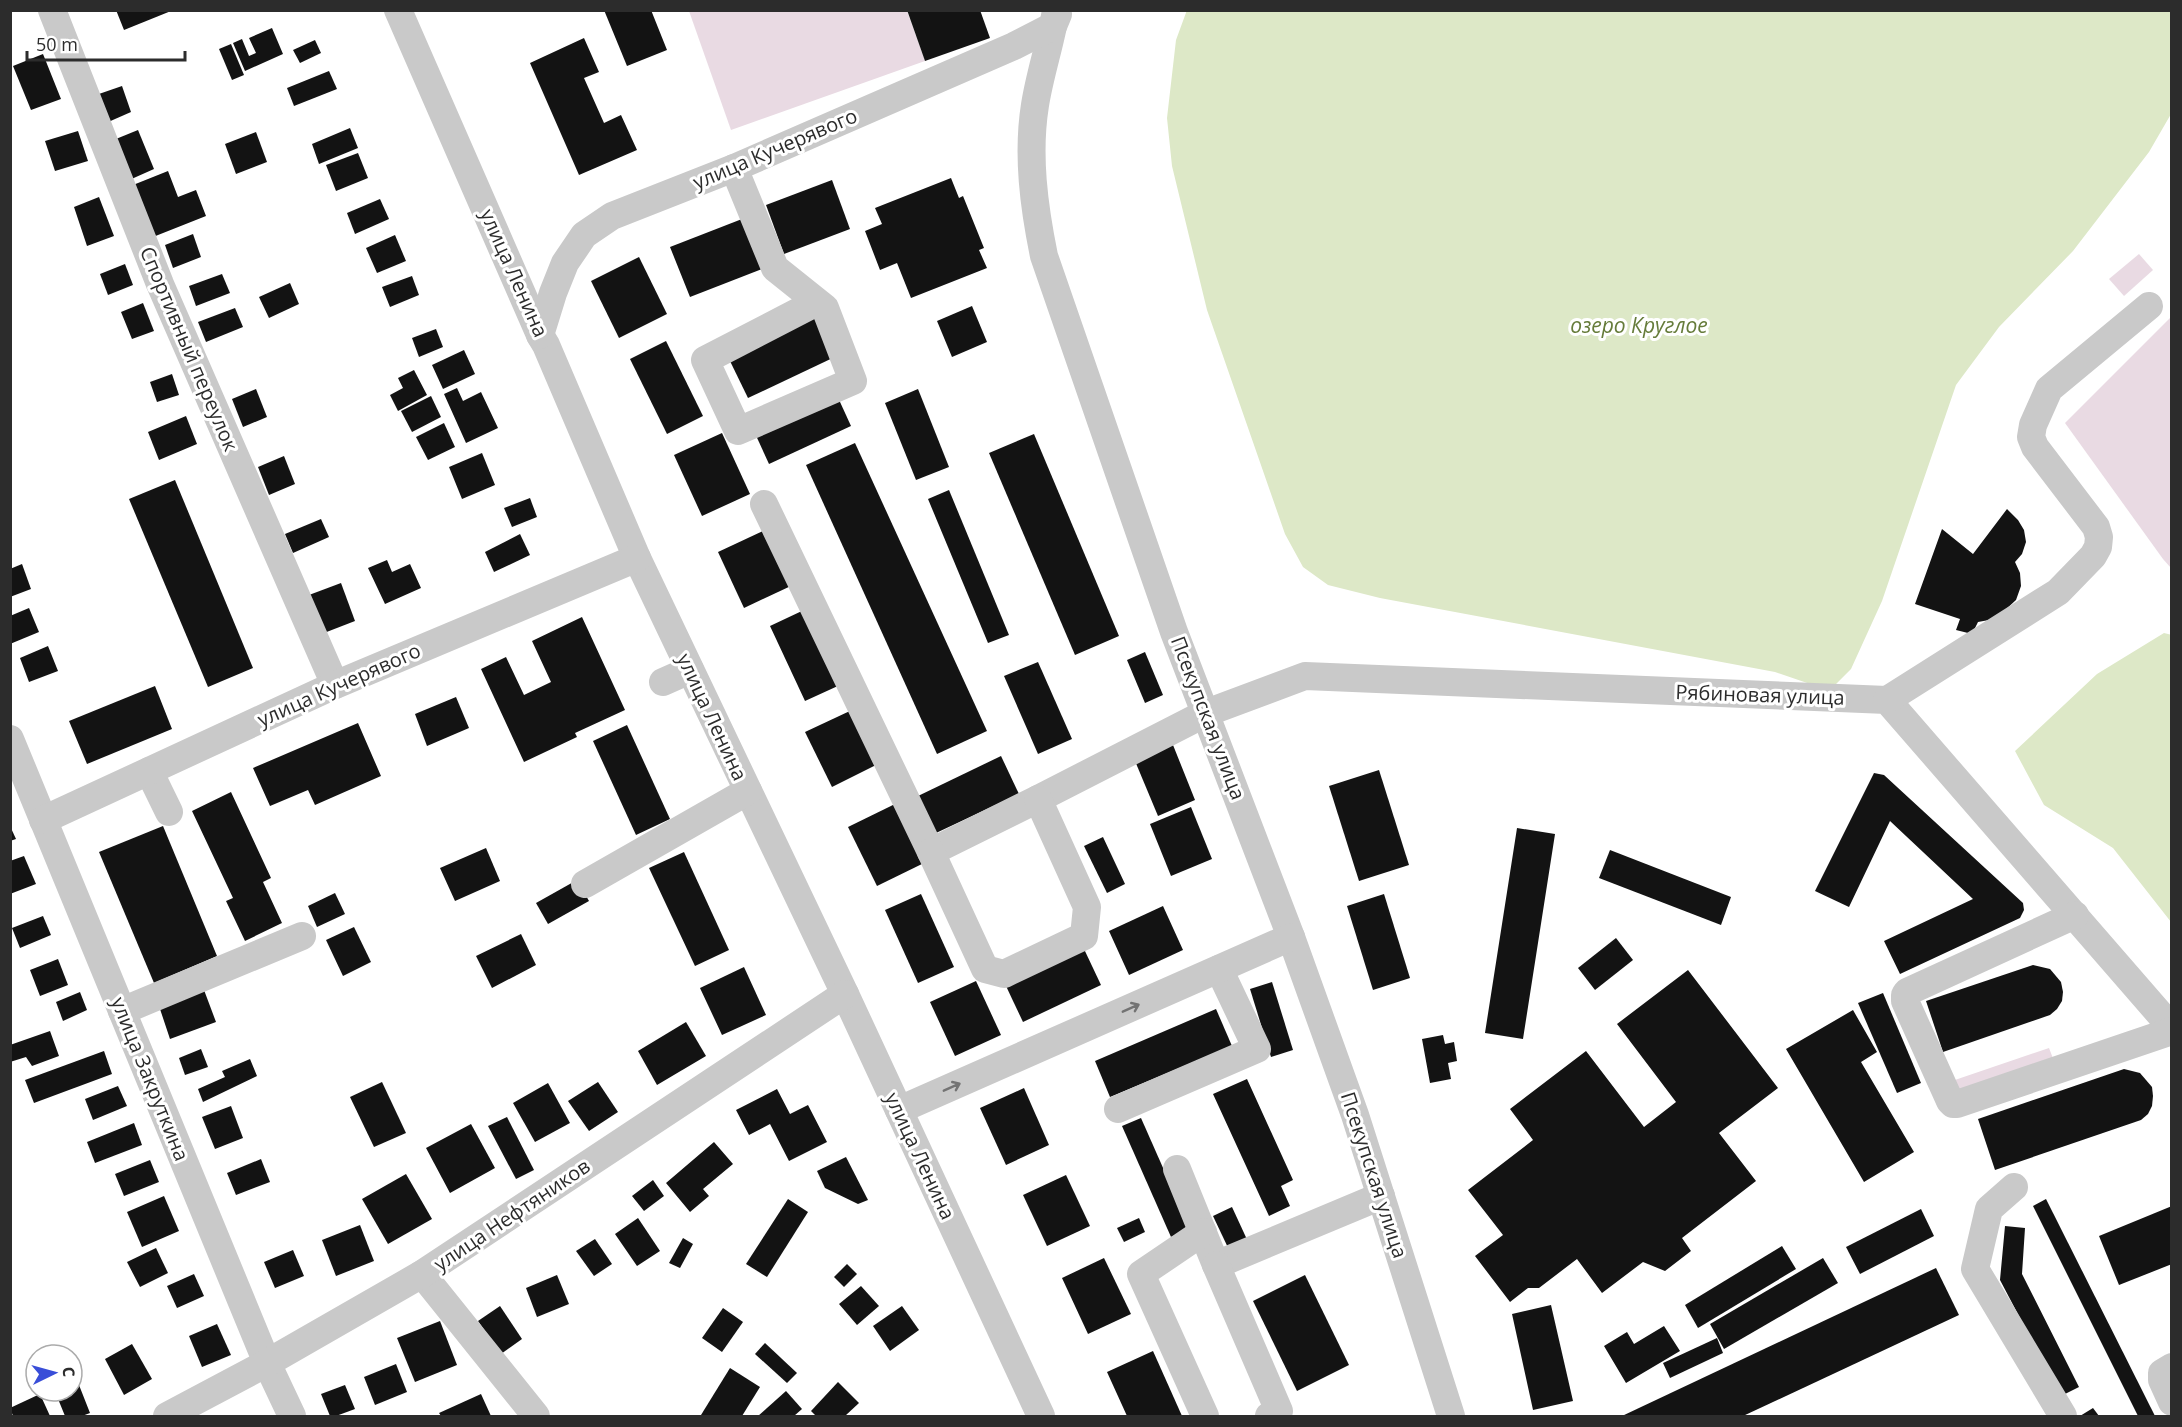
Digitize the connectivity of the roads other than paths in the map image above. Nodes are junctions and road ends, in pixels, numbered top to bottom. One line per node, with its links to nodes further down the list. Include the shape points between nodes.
1 (52, 10): 12 (street, Спортивный переулок, via 160,284)
2 (398, 10): 7 (street, улица Ленина)
3 (1056, 16): 4 (street, улица Кучерявого, via 1014,46); 14 (street, Псекупская улица, via 1042,64 1032,133 1033,188 1042,245 1174,632)
4 (734, 168): 5 (street, via 775,268); 7 (street, улица Кучерявого, via 612,216 584,235 565,263)
5 (817, 302): 5 (street, via 825,308 853,381 738,431 705,360)
6 (2149, 306): 13 (street, via 2049,389 2033,425 2031,437 2035,447 2096,528 2098,548 2093,556 2058,592)
7 (540, 335): 9 (street, улица Ленина)
8 (764, 504): 21 (street)
9 (638, 558): 10 (street, улица Ленина); 12 (street, улица Кучерявого)
10 (690, 670): 11 (street); 17 (street, улица Ленина)
11 (663, 682)
12 (334, 685): 16 (street, улица Кучерявого)
13 (1887, 700): 14 (street, Рябиновая улица, via 1305,676); 23 (street)
14 (1206, 712): 18 (street, Рябиновая улица); 25 (street, Псекупская улица)
15 (10, 739): 20 (street, улица Закруткина)
16 (149, 771): 19 (street); 20 (street, улица Кучерявого)
17 (748, 791): 22 (street); 27 (street, улица Ленина)
18 (1038, 799): 21 (street, Рябиновая улица); 21 (street, via 1087,907 1083,936 1004,974 985,969)
19 (169, 812)
20 (43, 820): 28 (street, улица Закруткина)
21 (931, 852)
22 (585, 884)
23 (2075, 915): 29 (street); 29 (street, via 1905,995 1950,1101 1957,1104)
24 (302, 936): 28 (street)
25 (1291, 937): 26 (street); 34 (street, Псекупская улица)
26 (1219, 969): 30 (street, via 1257,1049); 31 (street, one-way to 26)
27 (845, 994): 31 (street, улица Ленина); 37 (street, улица Нефтяников)
28 (122, 1011): 38 (street, улица Закруткина)
29 (2172, 1029)
30 (1118, 1109)
31 (899, 1110): 44 (street, улица Ленина)
32 (1177, 1168): 35 (street)
33 (2014, 1187): 48 (street, via 1989,1209 1975,1269)
34 (1381, 1196): 36 (street); 47 (street, Псекупская улица)
35 (1203, 1232): 36 (street); 45 (street, via 1141,1274)
36 (1216, 1264): 46 (street, via 1279,1411)
37 (422, 1274): 38 (street, улица Нефтяников); 43 (street)
38 (267, 1363): 41 (street, улица Нефтяников); 42 (street, улица Закруткина)
39 (2172, 1367): 40 (street, via 2162,1373)
40 (2172, 1402)
41 (167, 1416)
42 (292, 1416)
43 (536, 1416)
44 (1041, 1416)
45 (1205, 1416)
46 (1269, 1416)
47 (1451, 1416)
48 (2063, 1416)

